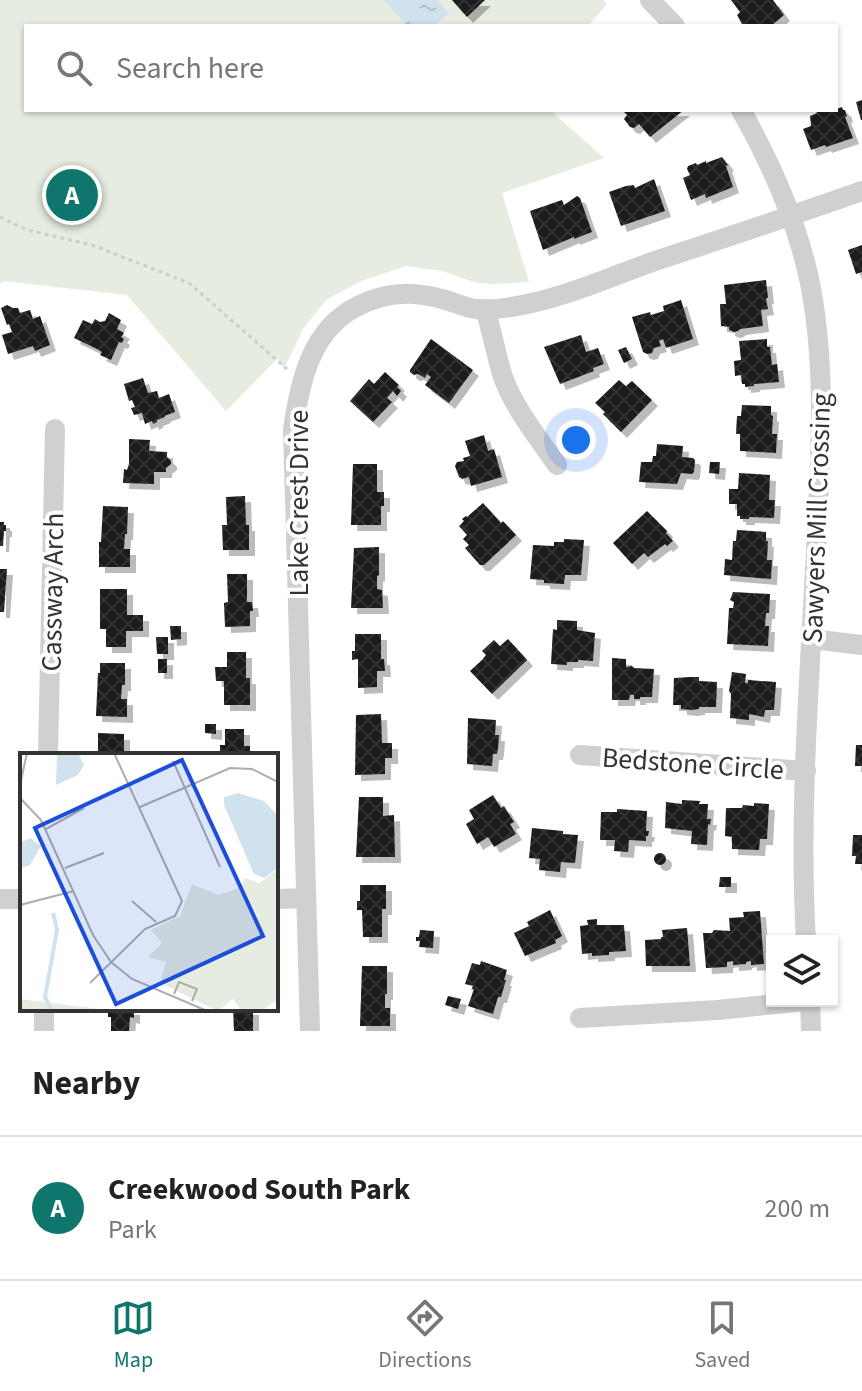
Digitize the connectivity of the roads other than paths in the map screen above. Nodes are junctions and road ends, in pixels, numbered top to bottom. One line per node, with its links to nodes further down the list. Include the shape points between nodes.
1 (650, 0): 2 (street)
2 (673, 24)
3 (742, 112): 5 (street, Sawyers Mill Crossing)
4 (862, 191): 5 (street, Lake Crest Drive)
5 (793, 216): 6 (street, Lake Crest Drive, via 557,296); 9 (street, Sawyers Mill Crossing, via 813,300 822,384)
6 (485, 309): 8 (street, via 503,376); 14 (street, Lake Crest Drive, via 407,293 357,306 326,330 297,398 293,429)
7 (55, 429): 11 (street, Cassway Arch)
8 (557, 465)
9 (812, 639): 10 (street); 13 (street, Sawyers Mill Crossing)
10 (862, 645)
11 (48, 753)
12 (580, 755): 13 (street, Bedstone Circle)
13 (806, 771): 16 (street, Sawyers Mill Crossing)
14 (306, 898): 15 (street); 20 (street, Lake Crest Drive)
15 (278, 899)
16 (806, 935)
17 (766, 1005): 19 (street)
18 (808, 1007): 21 (street)
19 (580, 1018)
20 (310, 1031)
21 (811, 1031)

